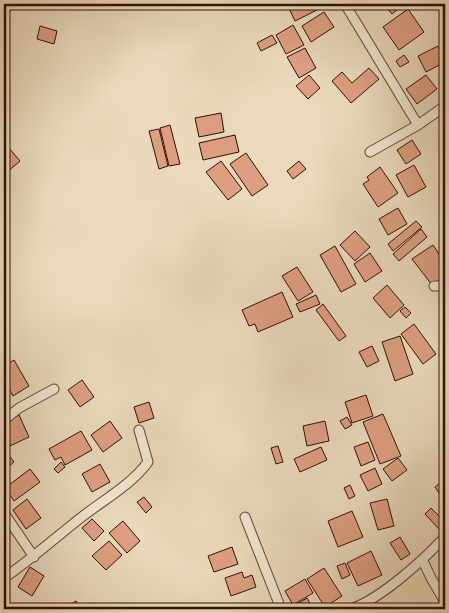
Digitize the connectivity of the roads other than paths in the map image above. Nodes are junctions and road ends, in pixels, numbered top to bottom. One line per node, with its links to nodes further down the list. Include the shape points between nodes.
1 (345, 4): 3 (street)
2 (445, 106): 3 (street)
3 (418, 125): 4 (street)
4 (370, 152)
5 (445, 283): 6 (street)
6 (434, 286)
7 (54, 389): 8 (street, via 18,408)
8 (4, 420)
9 (139, 430): 13 (street, via 148,462 138,476)
10 (4, 513): 13 (street)
11 (245, 517): 17 (street)
12 (445, 538): 14 (street)
13 (34, 557): 15 (street)
14 (423, 561): 16 (street); 18 (street, via 365,604)
15 (4, 578)
16 (445, 602)
17 (281, 609)
18 (351, 609)

